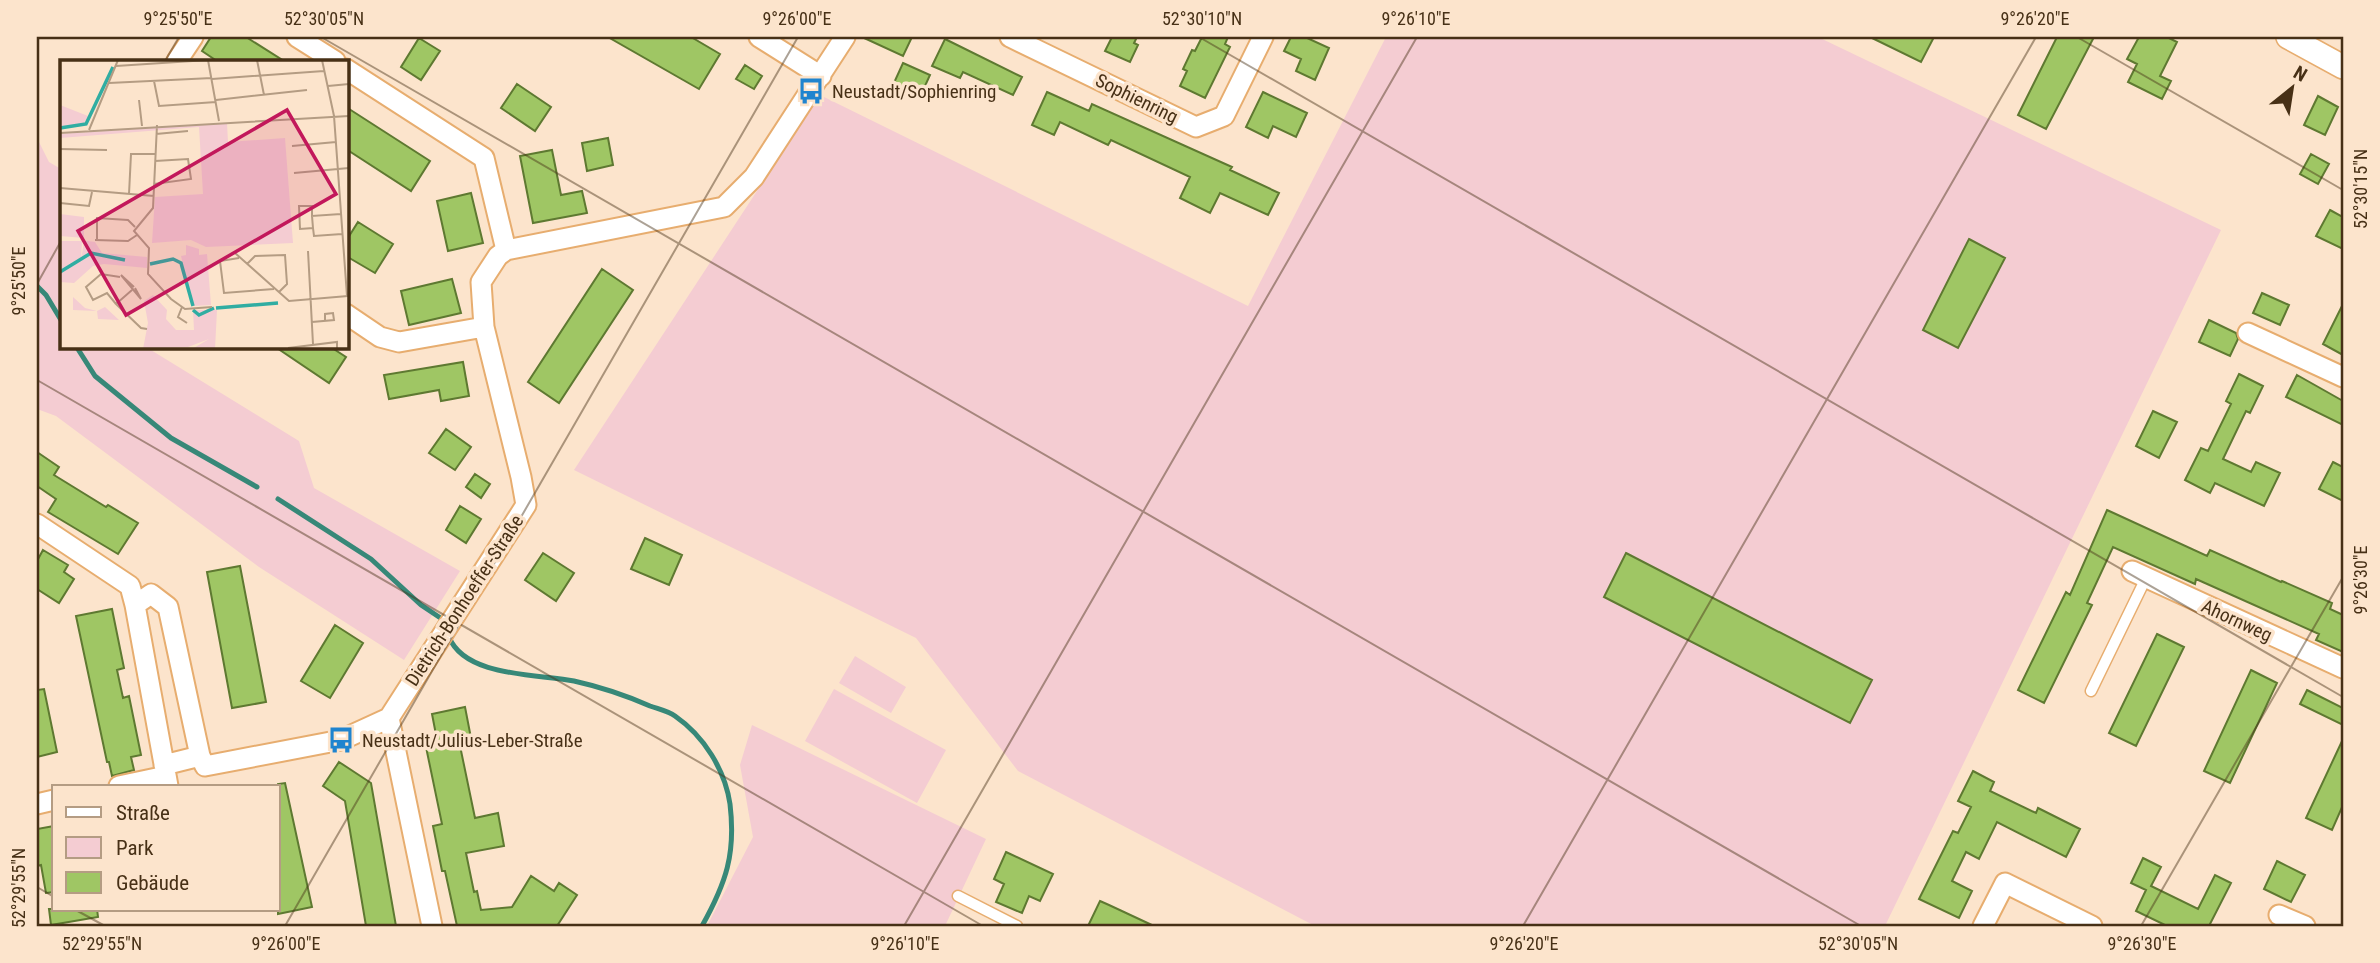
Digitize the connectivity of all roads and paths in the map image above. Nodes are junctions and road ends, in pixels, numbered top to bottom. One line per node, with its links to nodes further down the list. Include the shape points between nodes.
1 (193, 37): 8 (street)
2 (298, 37): 9 (street)
3 (759, 37): 12 (street)
4 (845, 37): 12 (street)
5 (1010, 37): 6 (street, Sophienring, via 1196,127 1224,116)
6 (1263, 37)
7 (2288, 37): 10 (street)
8 (178, 60)
9 (333, 60)
10 (2343, 66)
11 (348, 70): 13 (street, via 484,158)
12 (821, 76): 13 (street, via 754,177 724,207)
13 (506, 250): 15 (street, Dietrich-Bonhoeffer-Straße, via 481,282)
14 (348, 315): 15 (street, via 380,337 399,342)
15 (484, 327): 23 (street, Dietrich-Bonhoeffer-Straße, via 526,505)
16 (2248, 333): 17 (street)
17 (2343, 377)
18 (37, 524): 20 (street, via 130,586)
19 (2139, 575): 21 (street, Ahornweg); 22 (lane)
20 (135, 605): 24 (street, via 150,594 168,607); 25 (street)
21 (2343, 668)
22 (2091, 691)
23 (389, 718): 24 (street, via 341,740); 30 (street)
24 (203, 761): 25 (street); 27 (street)
25 (166, 776): 26 (street)
26 (124, 785)
27 (209, 785)
28 (958, 896): 31 (lane)
29 (2279, 915): 34 (street)
30 (432, 926)
31 (1017, 926)
32 (1983, 926): 33 (street, via 2005,883)
33 (2092, 926)
34 (2305, 926)

